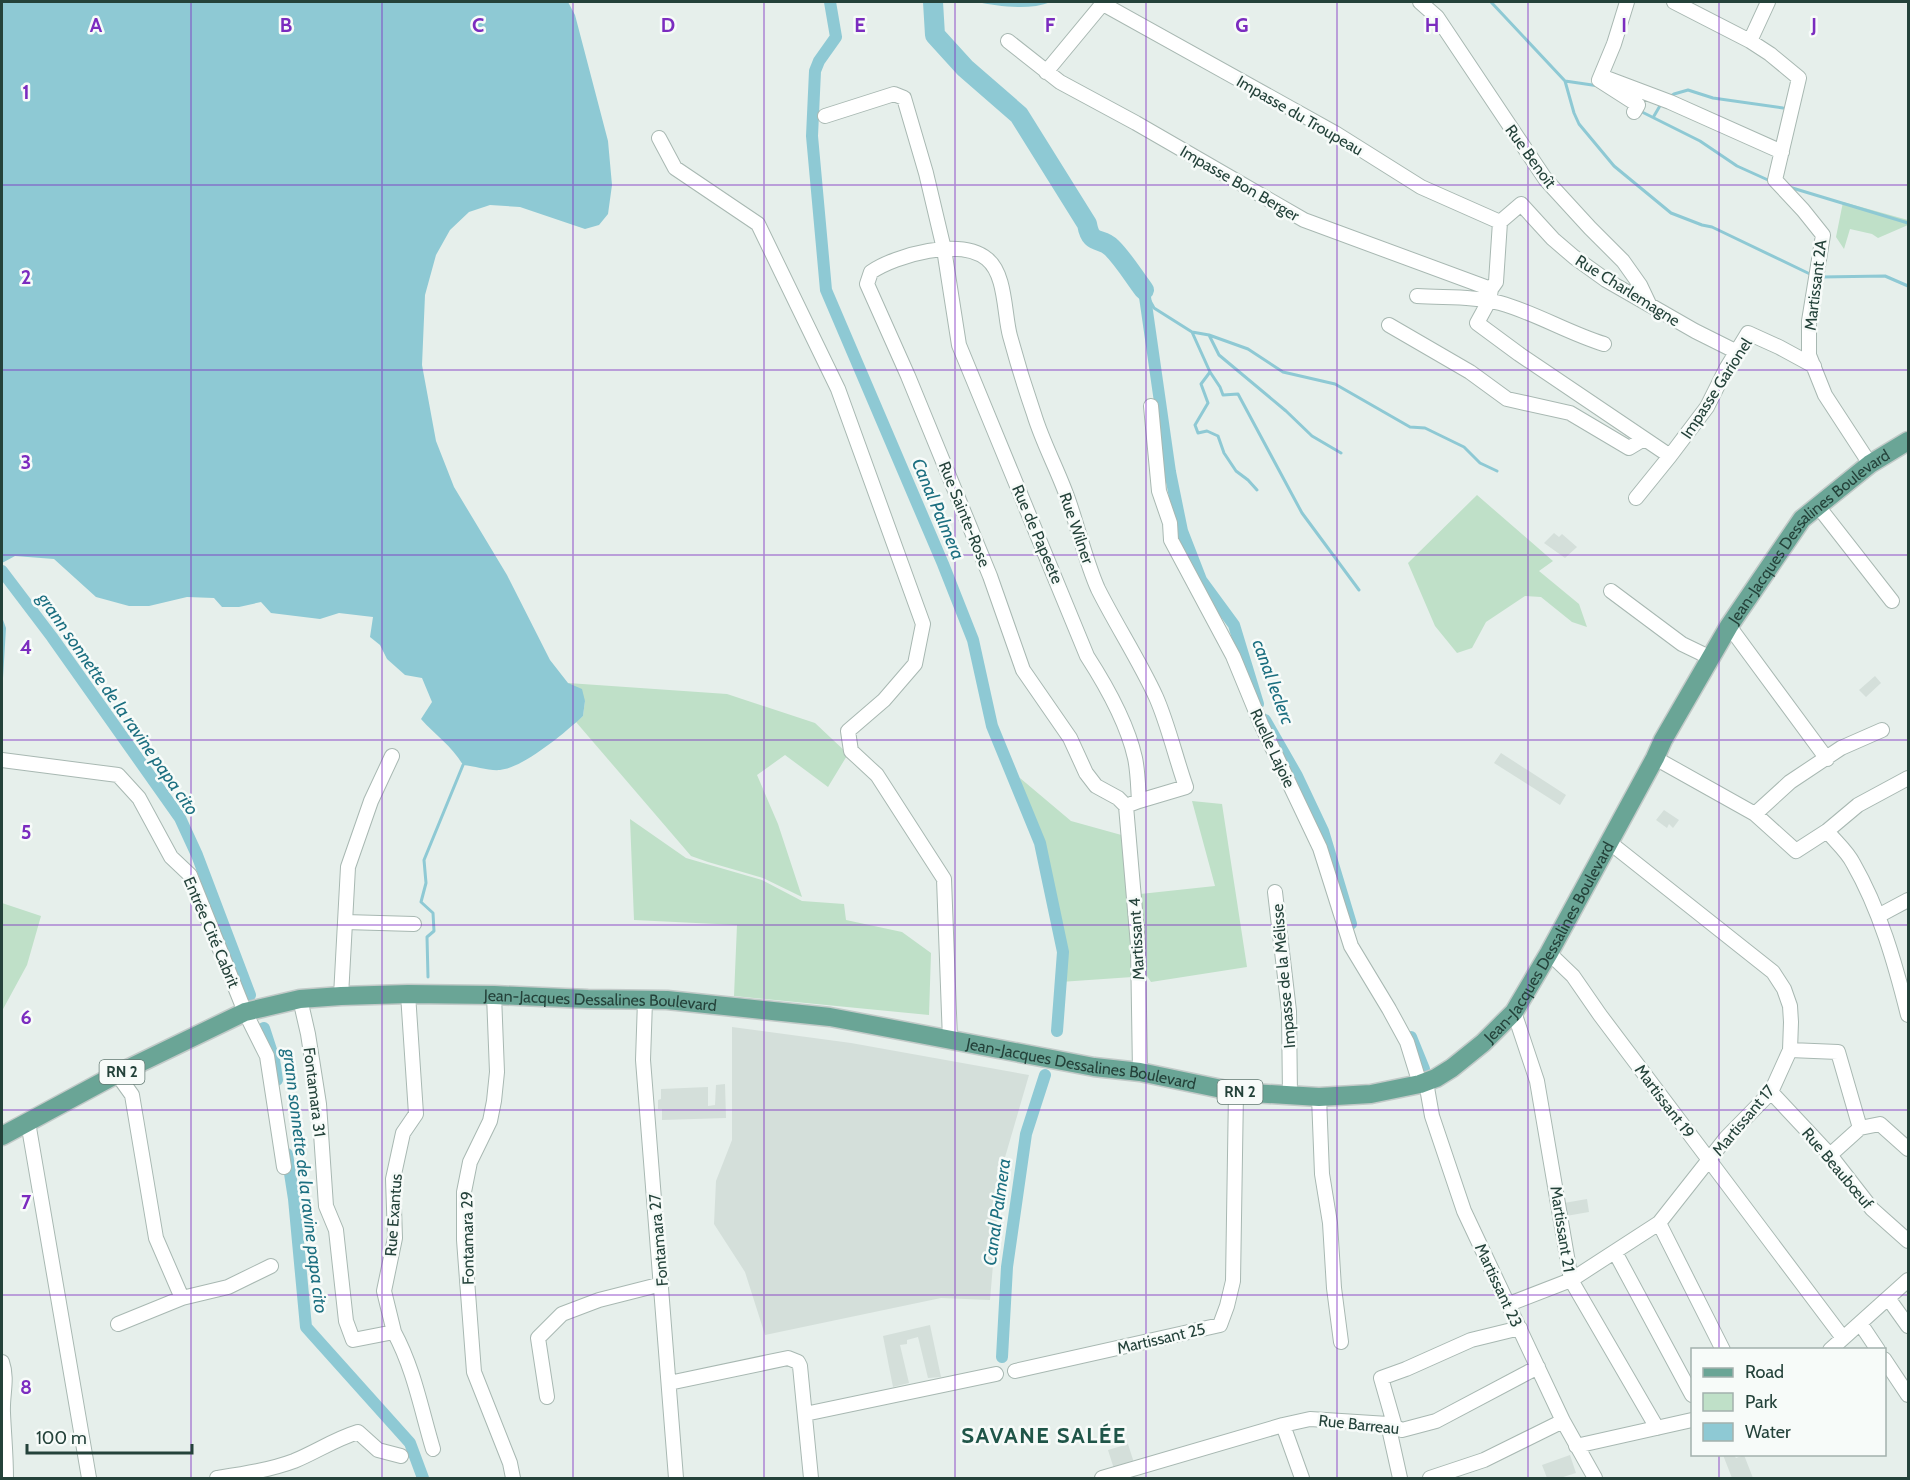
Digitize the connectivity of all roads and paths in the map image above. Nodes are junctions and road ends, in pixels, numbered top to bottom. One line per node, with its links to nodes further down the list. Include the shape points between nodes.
1 (1420, 2): 18 (street, Rue Benoît, via 1437,17 1546,180 1623,261)
2 (1627, 2): 9 (street)
3 (1674, 2): 7 (street, Martissant 2A)
4 (1768, 2): 7 (street)
5 (1103, 3): 8 (street); 14 (street, Impasse du Troupeau, via 1335,133 1422,187)
6 (1008, 41): 8 (street, Impasse Bon Berger)
7 (1750, 41): 13 (street, Martissant 2A, via 1799,78)
8 (1047, 72): 16 (street, Impasse Bon Berger, via 1304,220)
9 (1600, 76): 10 (street, via 1599,80); 13 (street)
10 (1636, 109)
11 (825, 116): 15 (street, Rue de Papeete, via 894,94 904,99)
12 (659, 138): 59 (street, via 675,168 758,224 838,389 923,624 915,664 884,700 848,731 851,751 876,775 944,879)
13 (1782, 152): 22 (street, Martissant 2A, via 1775,180 1823,235 1809,321 1809,355)
14 (1500, 222): 16 (street, via 1496,282); 18 (street, Rue Charlemagne, via 1521,204 1574,257)
15 (944, 249): 40 (street, Rue de Papeete, via 959,345 1087,656 1128,733 1136,760); 40 (street, Rue Wilner, via 980,254 995,268 1009,333 1035,419 1069,501 1098,588 1156,698 1186,788); 41 (street, Rue Sainte-Rose, via 879,267 871,272 867,284 990,576 1023,670 1070,738 1086,773 1096,786)
16 (1490, 295): 17 (street); 20 (street); 24 (street, via 1477,323)
17 (1417, 296)
18 (1648, 304): 21 (street, Rue Charlemagne)
19 (1389, 325): 24 (street, via 1470,372 1507,399 1570,413 1629,448)
20 (1604, 344)
21 (1737, 352): 22 (street, Impasse Garionel, via 1749,333); 26 (street, Impasse Garionel, via 1707,407)
22 (1814, 366): 27 (street, Martissant 2A, via 1825,395)
23 (1151, 406): 63 (street, Ruelle Lajoie, via 1159,491 1170,523 1171,540 1233,656 1320,848 1351,946 1407,1042)
24 (1644, 439): 26 (street)
25 (1908, 441): 27 (main road, Jean-Jacques Dessalines Boulevard / RN 2)
26 (1670, 456): 28 (street, Impasse Garionel)
27 (1869, 464): 29 (main road, Jean-Jacques Dessalines Boulevard / RN 2)
28 (1636, 498)
29 (1817, 506): 31 (street); 32 (main road, Jean-Jacques Dessalines Boulevard / RN 2, via 1802,519)
30 (1611, 591): 33 (street, via 1682,644)
31 (1892, 601)
32 (1729, 626): 33 (main road, Jean-Jacques Dessalines Boulevard / RN 2); 38 (street)
33 (1711, 658): 36 (main road, Jean-Jacques Dessalines Boulevard / RN 2)
34 (1882, 730): 38 (street, via 1841,748)
35 (392, 756): 48 (street, via 348,867)
36 (1655, 758): 42 (street); 44 (main road, Jean-Jacques Dessalines Boulevard / RN 2)
37 (2, 759): 56 (street, Entrée Cité Cabrit, via 118,775 139,798 171,857 190,875)
38 (1827, 759): 42 (street, via 1790,782)
39 (1908, 778): 43 (street, via 1858,805)
40 (1139, 801): 41 (street)
41 (1126, 806): 61 (street, Martissant 4, via 1138,945)
42 (1755, 814): 43 (street, via 1796,850)
43 (1827, 831): 47 (street, via 1852,861)
44 (1609, 842): 50 (main road, Jean-Jacques Dessalines Boulevard / RN 2); 60 (street, Martissant 17, via 1773,972 1785,989 1790,1006)
45 (1275, 892): 66 (street, Impasse de la Mélisse, via 1288,1011)
46 (1908, 900): 47 (street)
47 (1878, 916): 58 (street)
48 (345, 922): 49 (street); 53 (street)
49 (414, 924)
50 (1550, 953): 57 (main road, Jean-Jacques Dessalines Boulevard / RN 2); 73 (street, Martissant 19, via 1573,976)
51 (408, 994): 52 (main road, Jean-Jacques Dessalines Boulevard / RN 2); 53 (main road, Jean-Jacques Dessalines Boulevard / RN 2); 89 (street, Rue Exantus, via 416,1114 403,1133 393,1179 395,1238 384,1291)
52 (494, 995): 55 (main road, Jean-Jacques Dessalines Boulevard / RN 2); 116 (street, Fontamara 29, via 494,1101 490,1121 470,1162 464,1192 464,1240 474,1372)
53 (341, 996): 54 (main road, Jean-Jacques Dessalines Boulevard / RN 2)
54 (300, 999): 56 (main road, Jean-Jacques Dessalines Boulevard / RN 2); 89 (street, Fontamara 31, via 319,1104 326,1206 336,1230 346,1321 353,1340)
55 (645, 1001): 59 (main road, Jean-Jacques Dessalines Boulevard / RN 2, via 830,1017); 81 (street, Fontamara 27, via 643,1060)
56 (245, 1012): 62 (main road, RN 2); 74 (street, Entrée Cité Cabrit, via 267,1056)
57 (1514, 1012): 63 (main road, Jean-Jacques Dessalines Boulevard / RN 2, via 1452,1068); 79 (street, Martissant 21, via 1537,1081)
58 (1908, 1015)
59 (950, 1040): 61 (main road, Jean-Jacques Dessalines Boulevard / RN 2)
60 (1790, 1050): 65 (street, Martissant 17); 69 (street, via 1838,1052)
61 (1140, 1072): 64 (main road, Jean-Jacques Dessalines Boulevard / RN 2)
62 (117, 1074): 68 (main road, RN 2); 82 (street, via 132,1095 156,1238)
63 (1423, 1083): 67 (main road, Jean-Jacques Dessalines Boulevard / RN 2, via 1371,1094); 84 (street, Martissant 23, via 1464,1210)
64 (1236, 1092): 66 (main road, Jean-Jacques Dessalines Boulevard / RN 2); 98 (street, Martissant 25, via 1233,1281 1220,1325)
65 (1771, 1092): 72 (street, Rue Beaubœuf); 73 (street, Martissant 17)
66 (1290, 1096): 67 (main road, Jean-Jacques Dessalines Boulevard / RN 2)
67 (1319, 1097): 91 (street, via 1322,1174)
68 (28, 1122): 70 (main road, RN 2); 114 (street)
69 (1860, 1128): 71 (street, via 1880,1124); 72 (street)
70 (2, 1136)
71 (1908, 1149)
72 (1830, 1155): 76 (street, Rue Beaubœuf, via 1872,1209)
73 (1710, 1160): 75 (street, Martissant 17); 90 (street, Martissant 19)
74 (284, 1167)
75 (1659, 1223): 77 (street, Martissant 17); 92 (street)
76 (1908, 1241)
77 (1615, 1252): 79 (street, Martissant 17); 101 (street)
78 (271, 1266): 82 (street, via 228,1287)
79 (1570, 1280): 84 (street, Martissant 17); 109 (street, Martissant 21)
80 (1908, 1280): 83 (street)
81 (662, 1284): 100 (street, Fontamara 27); 103 (street, via 562,1314 538,1338)
82 (182, 1298): 86 (street)
83 (1888, 1298): 85 (street); 87 (street)
84 (1509, 1304): 88 (street, Martissant 23)
85 (1860, 1323): 90 (street); 94 (street)
86 (118, 1324)
87 (1908, 1326)
88 (1520, 1328): 97 (street, Martissant 23); 108 (street, via 1471,1340 1381,1378)
89 (394, 1332): 111 (street, via 406,1354)
90 (1843, 1338): 93 (street)
91 (1341, 1342)
92 (1722, 1348)
93 (1832, 1348)
94 (1877, 1348)
95 (2, 1362): 113 (street)
96 (1886, 1362): 102 (street)
97 (1538, 1367): 106 (street, Martissant 23); 108 (street, Rue Barreau, via 1436,1421 1402,1430)
98 (1015, 1371)
99 (996, 1374): 104 (street)
100 (669, 1383): 104 (street, via 788,1358 800,1366); 117 (street, Fontamara 27)
101 (1691, 1393)
102 (1908, 1395)
103 (548, 1396)
104 (805, 1414): 118 (street)
105 (1691, 1420): 109 (street)
106 (1563, 1421): 110 (street, Martissant 23); 122 (street, via 1484,1460)
107 (1283, 1425): 108 (street, Rue Barreau, via 1310,1419); 119 (street, Rue Barreau); 120 (street)
108 (1391, 1425): 121 (street)
109 (1657, 1428): 110 (street)
110 (1576, 1446): 123 (street, Martissant 23)
111 (433, 1449)
112 (401, 1456): 115 (street, via 378,1450 358,1432 295,1461)
113 (6, 1479)
114 (89, 1479)
115 (217, 1479)
116 (513, 1479)
117 (676, 1479)
118 (811, 1479)
119 (1102, 1479)
120 (1302, 1479)
121 (1400, 1479)
122 (1430, 1479)
123 (1595, 1479)

